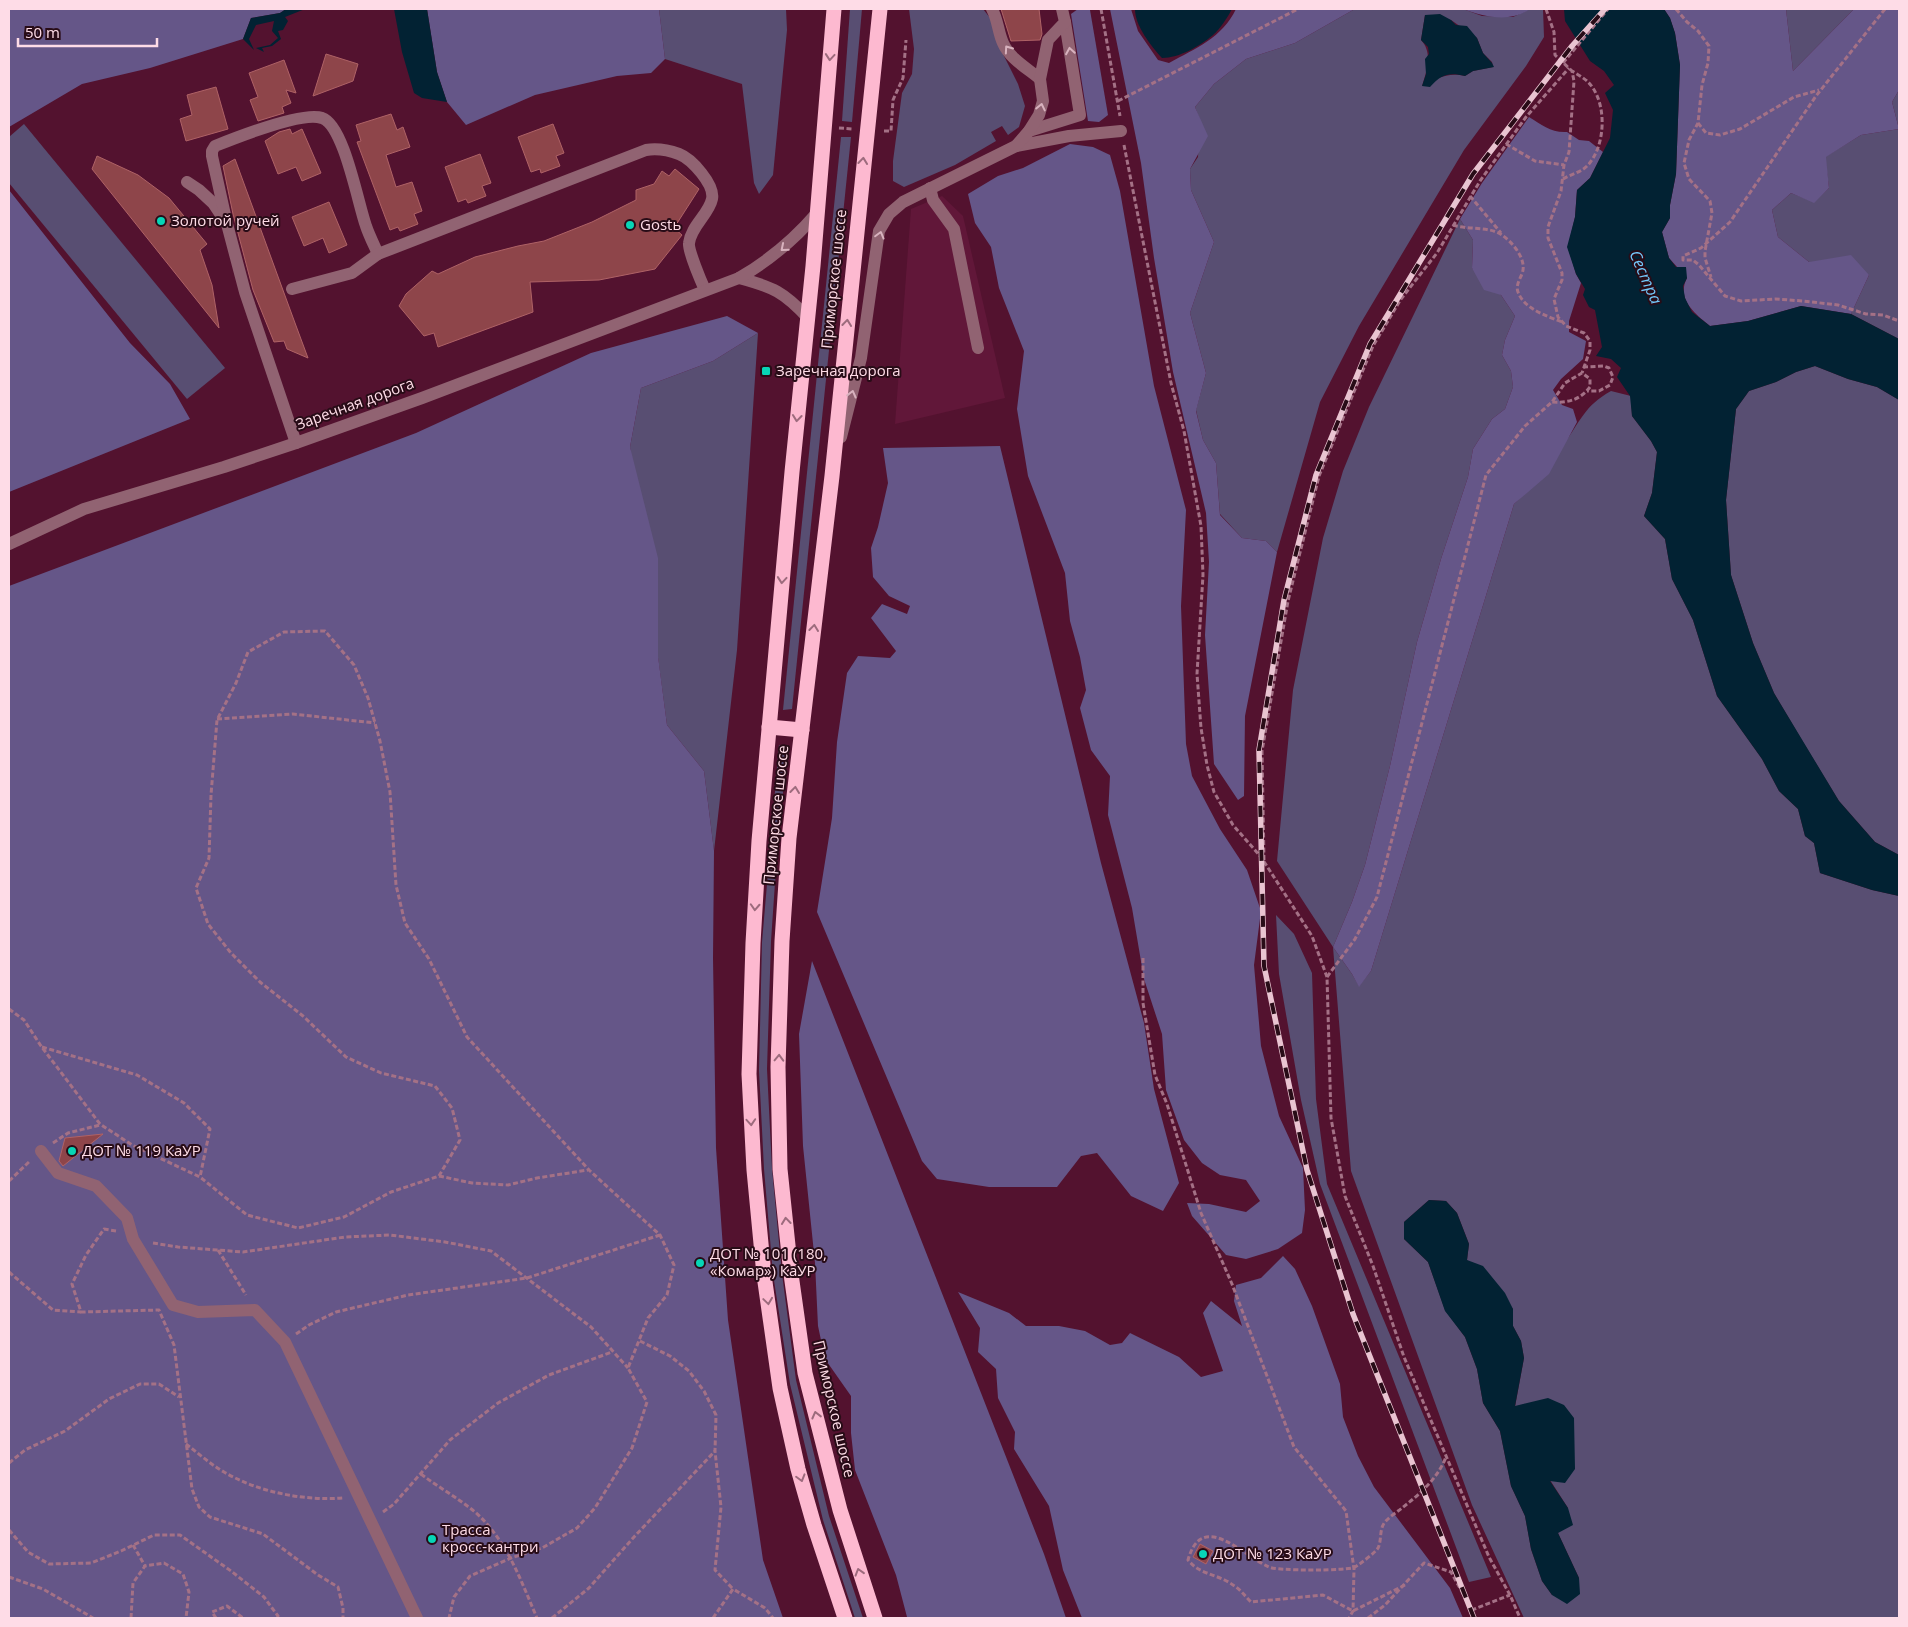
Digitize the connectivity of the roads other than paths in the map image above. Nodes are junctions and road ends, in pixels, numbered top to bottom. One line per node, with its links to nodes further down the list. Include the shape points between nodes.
1 (834, 9): 12 (highway, Приморское шоссе, one-way to 12)
2 (880, 9): 21 (highway, Приморское шоссе, one-way to 2)
3 (992, 9): 6 (street, one-way to 3, via 1009,54)
4 (1062, 9): 5 (street)
5 (1065, 22): 6 (street, via 1048,40); 7 (street, one-way to 5, via 1080,116)
6 (1040, 79): 7 (street, one-way to 6, via 1043,101)
7 (1030, 131): 9 (street)
8 (1122, 131): 9 (street)
9 (1016, 146): 11 (street)
10 (186, 182): 13 (street, via 214,204)
11 (930, 188): 19 (street, via 933,200 954,229); 21 (street, one-way to 11, via 861,358 879,231 889,214 903,202)
12 (817, 212): 15 (street, Заречная дорога, one-way to 15, via 783,248); 18 (highway, Приморское шоссе)
13 (227, 224): 14 (street, via 212,156 215,146 290,120 311,116 323,118 332,125 339,139); 20 (street, via 245,292)
14 (378, 254): 16 (street, via 352,273); 17 (street, via 658,148 682,155 712,189 712,200 688,245)
15 (739, 278): 17 (street, Заречная дорога); 18 (street, via 783,294)
16 (292, 289)
17 (704, 290): 20 (street, Заречная дорога)
18 (808, 318): 23 (highway, Приморское шоссе, one-way to 23)
19 (978, 348)
20 (296, 443): 22 (street, Заречная дорога, via 84,509)
21 (832, 476): 24 (highway, Приморское шоссе, one-way to 21)
22 (9, 544)
23 (769, 727): 24 (highway); 27 (highway, Приморское шоссе, one-way to 27, via 752,952 748,1074 754,1170 764,1275 780,1388 798,1469)
24 (802, 730): 28 (highway, Приморское шоссе, one-way to 24, via 840,1510 805,1373 780,1169 778,1067 782,941 789,838)
25 (41, 1151): 26 (street, via 58,1173 96,1186 127,1218 133,1239 173,1305 198,1312 255,1310 285,1342)
26 (417, 1618)
27 (845, 1618)
28 (875, 1618)

